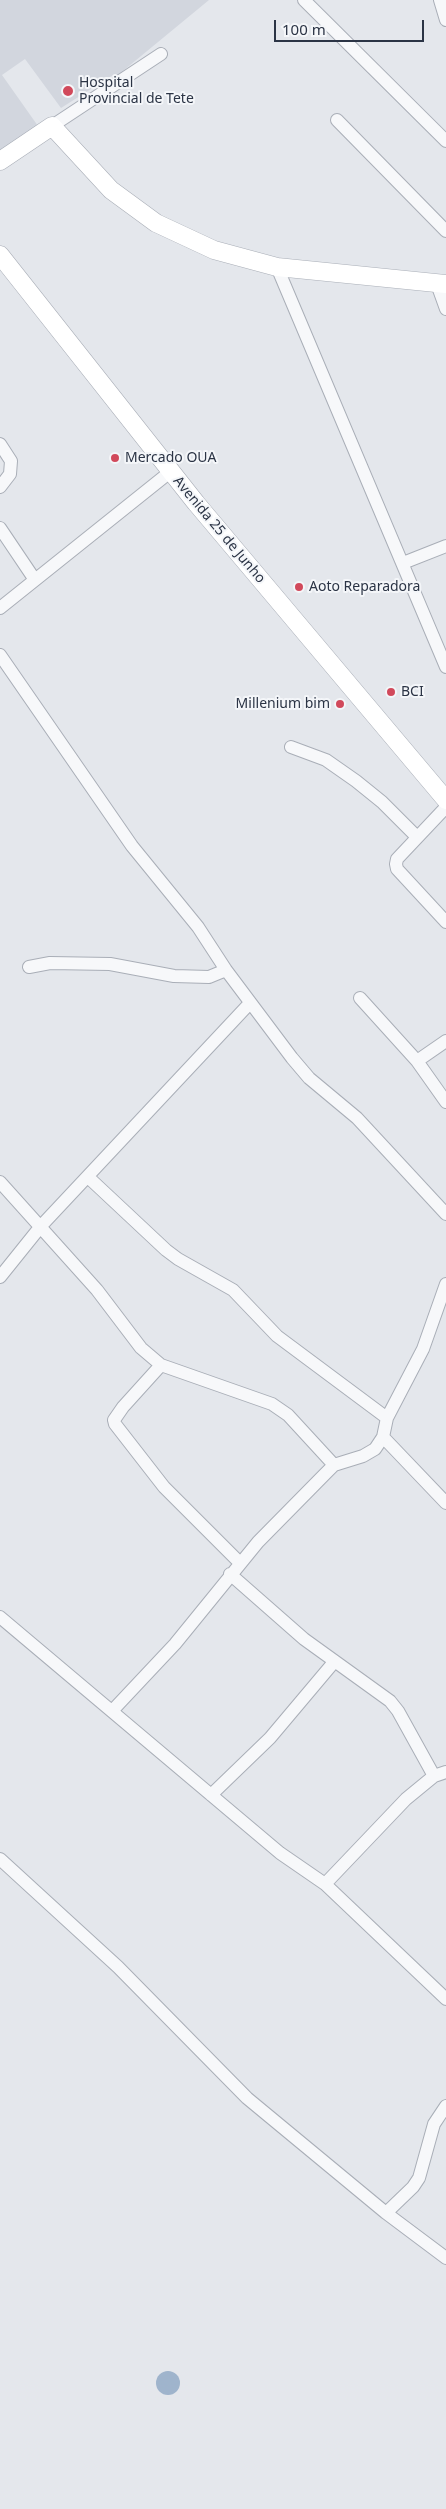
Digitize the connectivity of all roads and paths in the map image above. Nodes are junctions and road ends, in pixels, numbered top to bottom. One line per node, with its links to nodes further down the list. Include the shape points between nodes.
1 (304, 0): 7 (street)
2 (440, 0): 3 (street)
3 (446, 20)
4 (162, 54): 6 (street)
5 (338, 120): 9 (street)
6 (52, 126): 8 (street); 11 (street, via 111,190 156,223 214,250)
7 (446, 141)
8 (0, 161)
9 (446, 231)
10 (0, 255): 15 (street, Avenida 25 de Junho)
11 (278, 267): 12 (street); 19 (street)
12 (442, 284): 13 (street)
13 (446, 309)
14 (0, 444): 16 (street, via 11,461 10,474)
15 (170, 472): 20 (street); 25 (street, Avenida 25 de Junho)
16 (0, 487)
17 (0, 528): 20 (street)
18 (446, 546): 19 (street)
19 (403, 563): 23 (street)
20 (35, 580): 21 (street)
21 (0, 608)
22 (0, 655): 30 (street, via 132,846 198,927)
23 (446, 667)
24 (291, 747): 27 (street, via 326,760 356,780)
25 (446, 800)
26 (446, 807): 27 (street)
27 (417, 837): 28 (street, via 396,859 397,869)
28 (446, 922)
29 (29, 967): 30 (street, via 110,964 174,976 202,977)
30 (226, 970): 32 (street)
31 (360, 998): 34 (street)
32 (250, 1002): 36 (street); 38 (street, via 309,1078 357,1118)
33 (446, 1041): 34 (street)
34 (417, 1061): 35 (street)
35 (446, 1102)
36 (88, 1177): 39 (street); 43 (street, via 166,1250 233,1290 277,1336)
37 (0, 1182): 39 (street)
38 (446, 1214)
39 (41, 1226): 40 (street); 42 (street, via 98,1290 141,1348)
40 (0, 1277)
41 (446, 1284): 43 (street, via 423,1349)
42 (161, 1365): 45 (street, via 272,1404 288,1415); 47 (street, via 123,1407 114,1420 115,1424 164,1487)
43 (387, 1418): 44 (street)
44 (383, 1437): 45 (street, via 375,1449 363,1456); 46 (street)
45 (334, 1465): 47 (street)
46 (446, 1503)
47 (240, 1563): 48 (street)
48 (230, 1574): 50 (street); 51 (street, via 175,1644)
49 (0, 1617): 51 (street)
50 (334, 1662): 52 (street, via 390,1701); 53 (street, via 270,1738)
51 (112, 1712): 53 (street)
52 (440, 1774): 55 (street, via 406,1799)
53 (211, 1795): 55 (street, via 288,1860)
54 (0, 1859): 58 (street, via 118,1967 247,2098)
55 (325, 1884): 56 (street)
56 (446, 1999)
57 (446, 2106): 58 (street, via 434,2124 419,2178)
58 (386, 2212): 59 (street)
59 (446, 2258)

